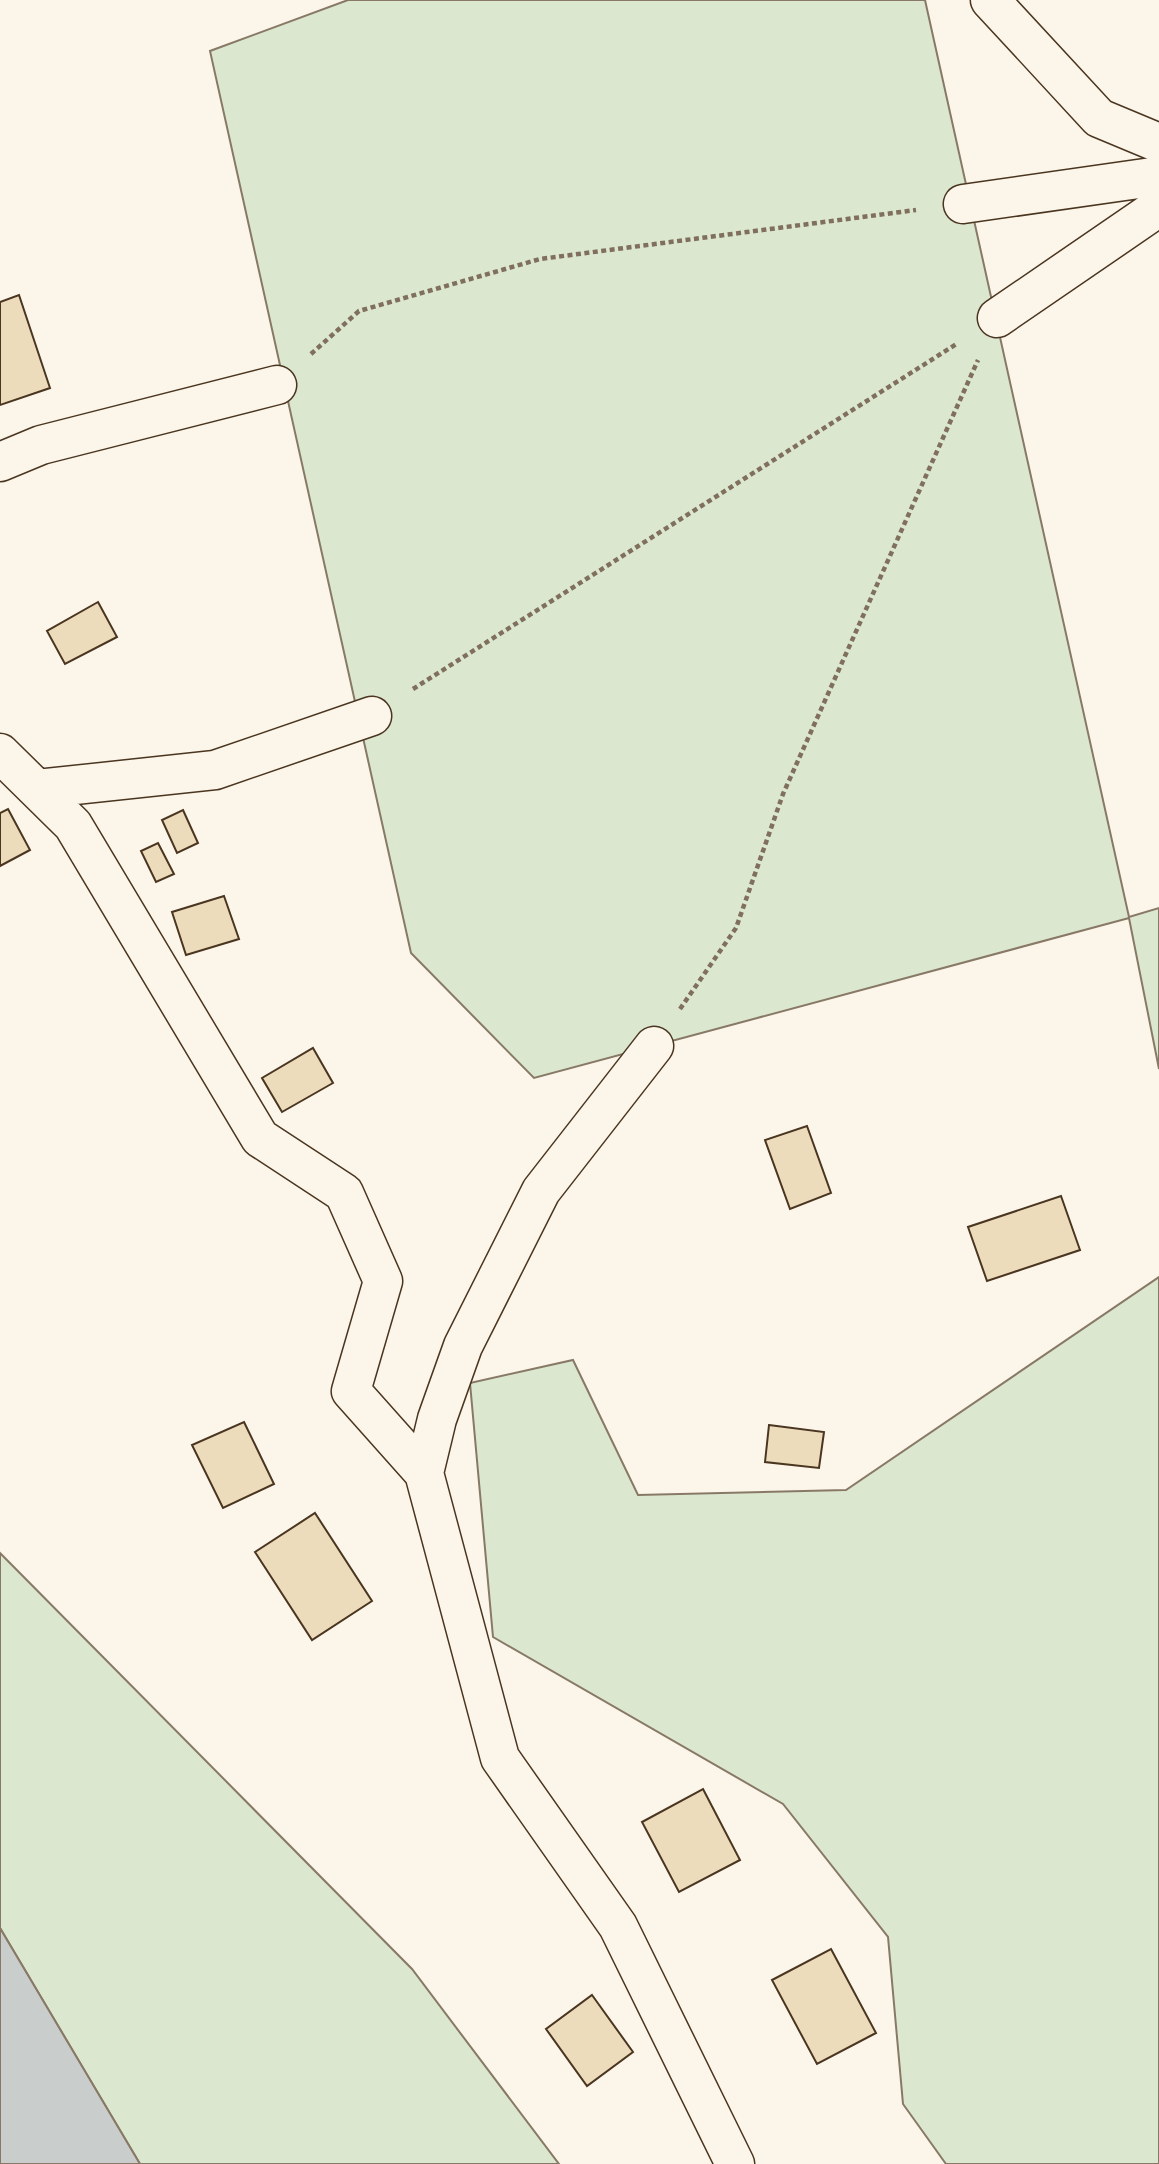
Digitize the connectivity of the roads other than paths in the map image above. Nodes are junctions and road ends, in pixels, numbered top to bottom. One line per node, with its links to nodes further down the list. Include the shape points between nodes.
1 (990, 0): 2 (street, via 1099,118)
2 (1159, 143)
3 (1159, 176): 4 (street)
4 (963, 204)
5 (1159, 206): 6 (street)
6 (997, 318)
7 (277, 385): 8 (street, via 41,445)
8 (0, 462)
9 (372, 716): 11 (street, via 215,770)
10 (0, 753): 11 (street)
11 (37, 789): 13 (street, via 73,825 260,1138 344,1193 383,1281 351,1391)
12 (654, 1046): 13 (street, via 541,1191 463,1346)
13 (424, 1473): 14 (street, via 500,1758 618,1926)
14 (735, 2164)

